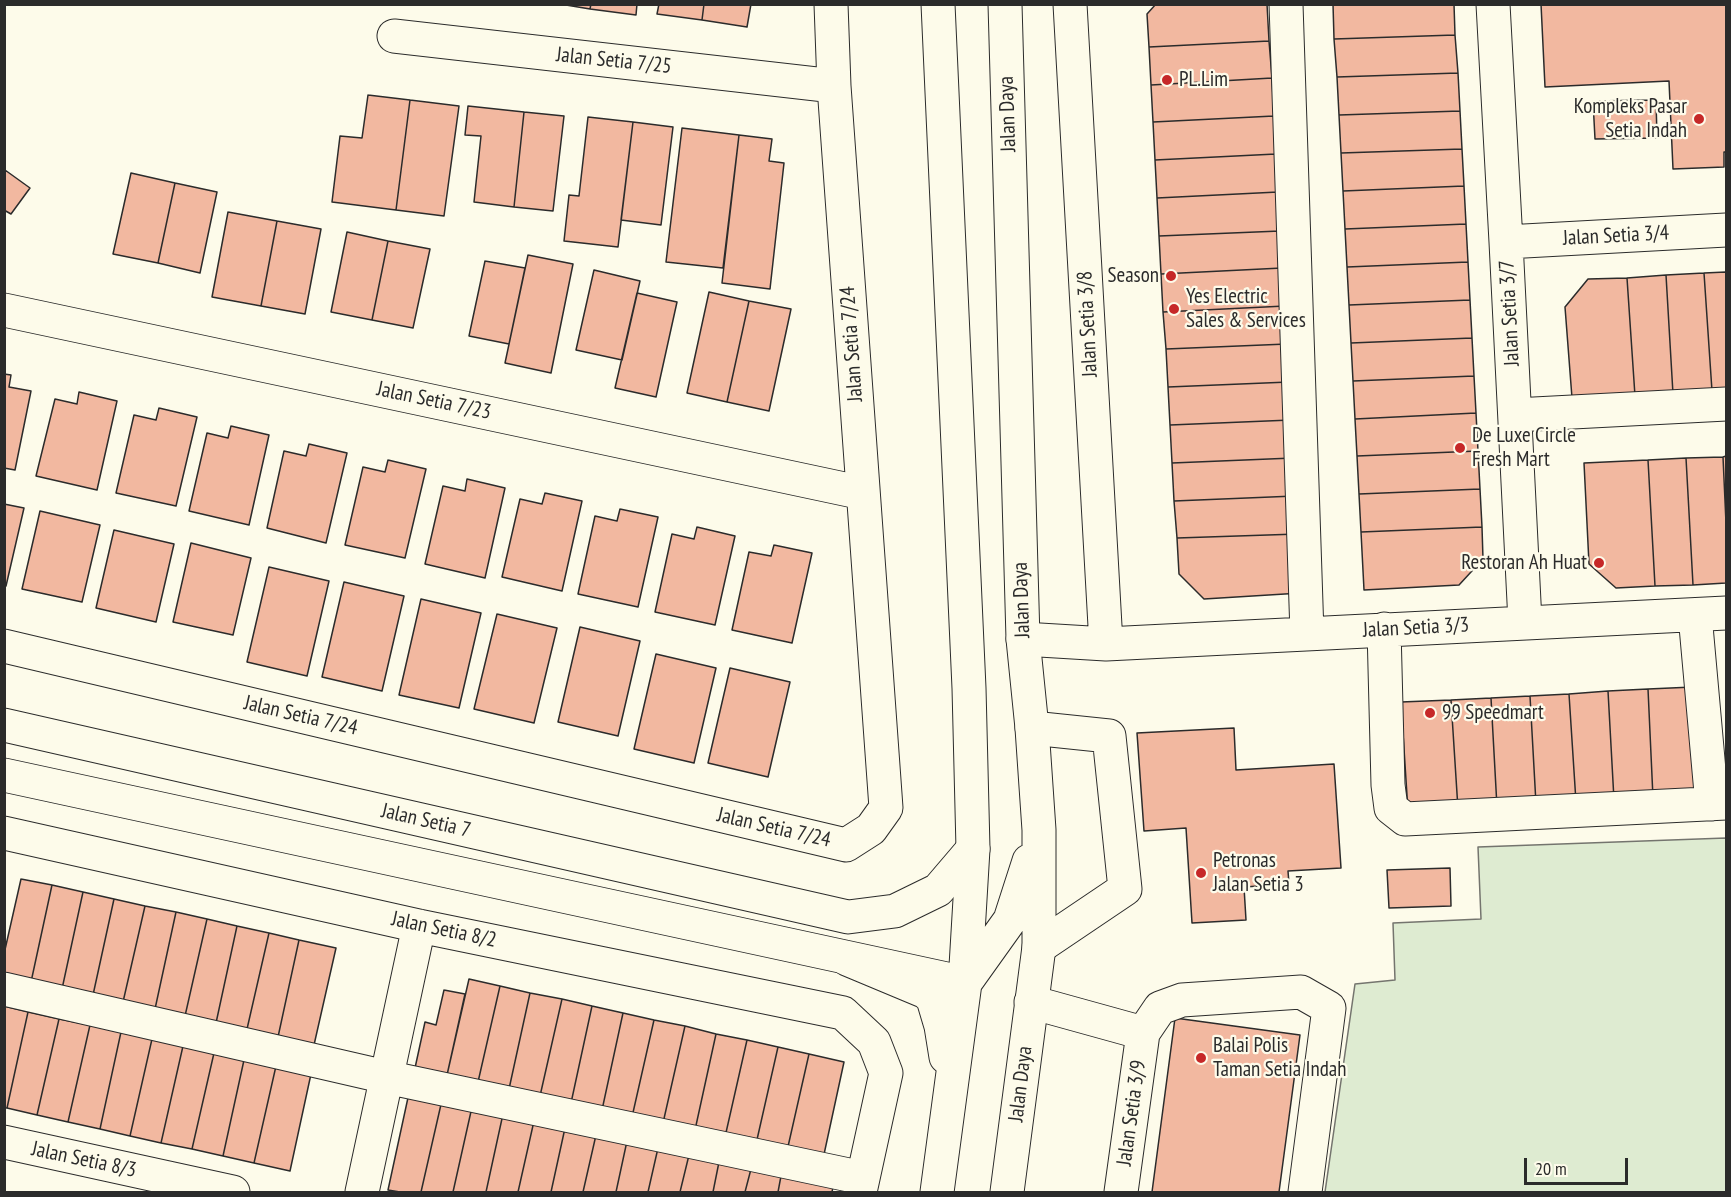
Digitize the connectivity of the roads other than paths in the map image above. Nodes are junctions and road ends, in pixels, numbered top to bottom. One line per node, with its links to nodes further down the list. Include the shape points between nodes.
1 (831, 4): 8 (street, Jalan Setia 7/24)
2 (1005, 4): 19 (street, Jalan Daya)
3 (1070, 4): 20 (street, Jalan Setia 3/8)
4 (1286, 4): 18 (street)
5 (1493, 4): 10 (street, Jalan Setia 3/7)
6 (943, 12): 28 (street)
7 (394, 36): 8 (street, Jalan Setia 7/25)
8 (834, 86): 14 (street, Jalan Setia 7/24)
9 (1726, 230): 10 (street, Jalan Setia 3/4)
10 (1506, 242): 13 (street, Jalan Setia 3/7)
11 (4, 310): 14 (street, Jalan Setia 7/23)
12 (1726, 404): 13 (street)
13 (1515, 415): 16 (street, Jalan Setia 3/7)
14 (862, 493): 21 (street, Jalan Setia 7/24, via 886,808 872,829 846,844)
15 (1711, 614): 16 (street, Jalan Setia 3/3); 25 (street)
16 (1525, 622): 17 (street, Jalan Setia 3/3)
17 (1384, 629): 18 (street, Jalan Setia 3/3); 25 (street, via 1390,808 1405,819)
18 (1307, 634): 20 (street, Jalan Setia 3/3)
19 (1023, 639): 20 (street, Jalan Setia 3/3); 23 (street, Jalan Daya)
20 (1106, 644)
21 (4, 646)
22 (4, 725): 28 (street, Jalan Setia 7, via 848,917 895,911 938,890)
23 (1032, 728): 26 (street, Jalan Daya); 30 (street, via 1109,736 1125,889)
24 (4, 775): 31 (street)
25 (1719, 803)
26 (1038, 830): 30 (street, Jalan Daya); 32 (street, via 1010,921)
27 (4, 833): 29 (street, Jalan Setia 8/2)
28 (973, 849): 32 (street)
29 (419, 926): 36 (street); 39 (street, Jalan Setia 8/2, via 843,1013 874,1042 886,1073)
30 (1039, 947): 34 (street, Jalan Daya)
31 (847, 958): 32 (street); 37 (street, via 919,988 933,999)
32 (966, 983): 37 (street)
33 (4, 989): 36 (street)
34 (1031, 1002): 35 (street); 43 (street, Jalan Daya)
35 (1143, 1033): 44 (street, Jalan Setia 3/9); 45 (street, via 1160,1008 1182,1000 1301,992 1329,1008)
36 (386, 1077): 39 (street); 41 (street)
37 (951, 1089): 42 (street)
38 (4, 1142): 40 (street, Jalan Setia 8/3)
39 (861, 1185)
40 (233, 1192)
41 (362, 1192)
42 (937, 1192)
43 (1007, 1192)
44 (1121, 1192)
45 (1305, 1192)

